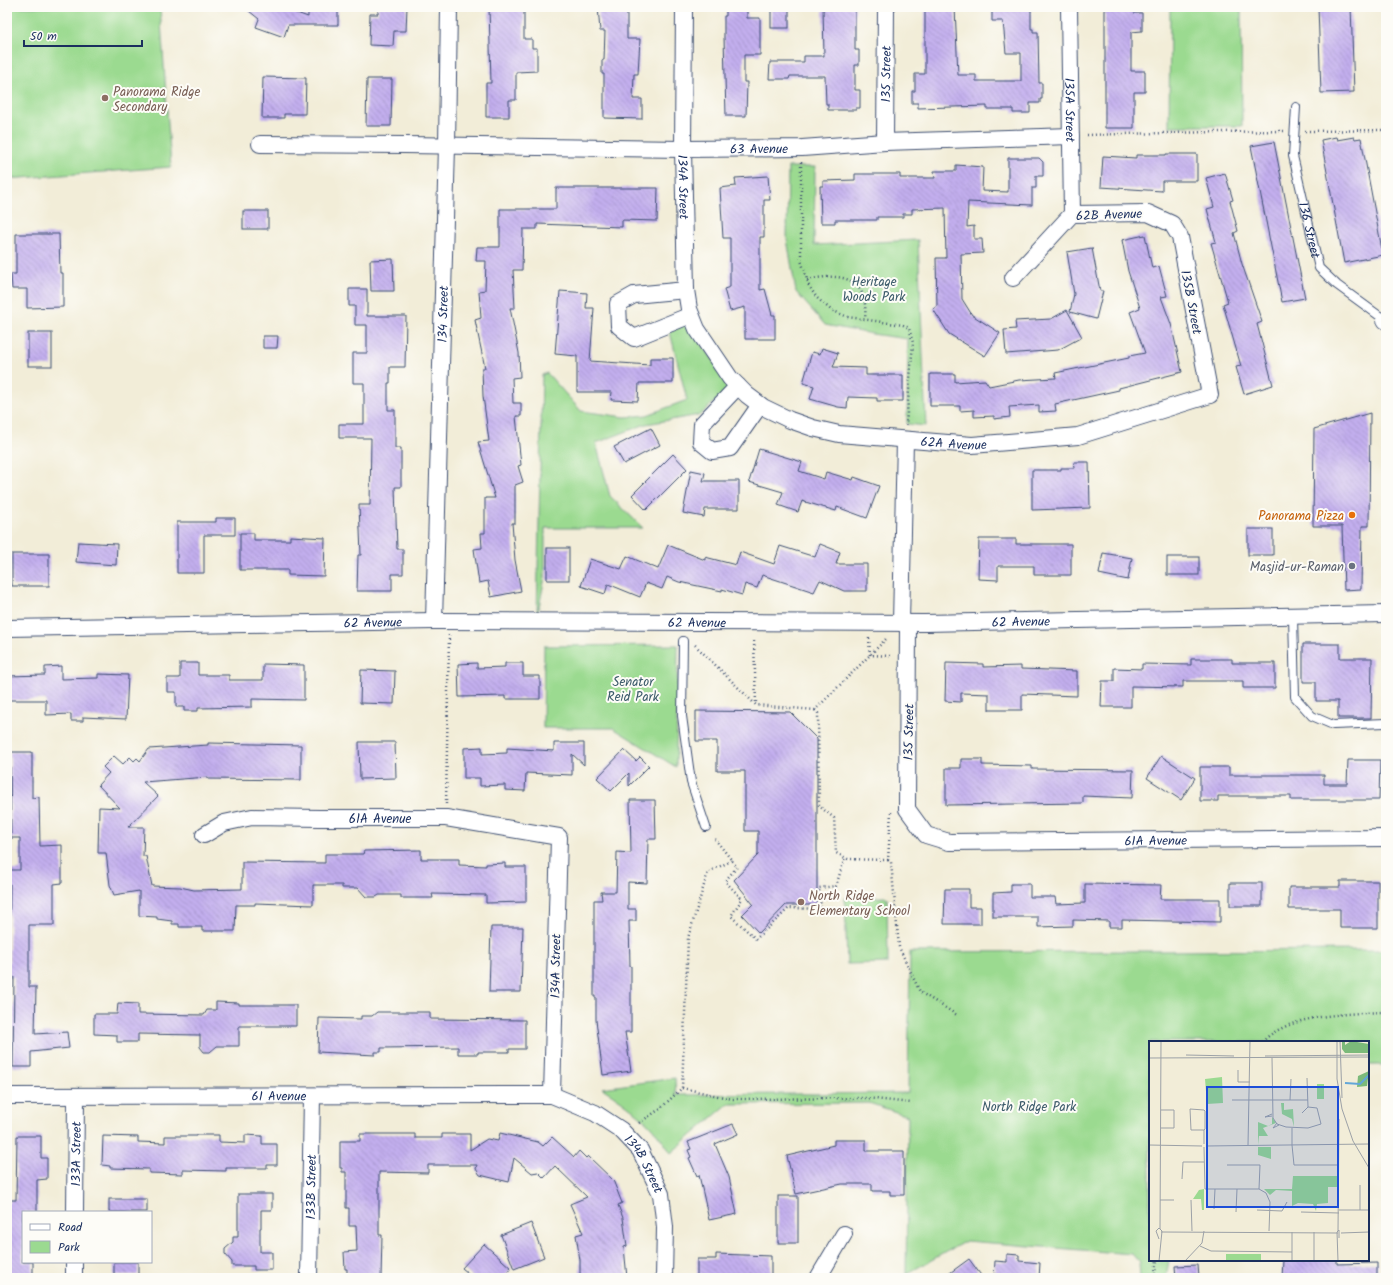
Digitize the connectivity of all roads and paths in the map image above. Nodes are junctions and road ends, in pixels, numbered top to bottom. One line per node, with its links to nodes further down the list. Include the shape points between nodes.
1 (449, 7): 11 (street, 134 Street)
2 (684, 7): 12 (street, 134A Street)
3 (886, 7): 9 (street, 135 Street)
4 (1069, 7): 8 (street, 135A Street)
5 (1296, 107): 7 (lane, 136 Street)
6 (1386, 130): 7 (path)
7 (1295, 131): 8 (path); 21 (lane, 136 Street, via 1293,156 1319,268 1337,285)
8 (1077, 136): 9 (street, 63 Avenue); 14 (street, 135A Street)
9 (885, 142): 12 (street, 63 Avenue, via 802,148)
10 (260, 144): 11 (street, 63 Avenue)
11 (447, 146): 12 (street, 63 Avenue); 29 (street, 134 Street)
12 (683, 149): 18 (street, 134A Street)
13 (801, 162): 17 (path, via 801,260)
14 (1072, 214): 15 (street, 62B Avenue, via 1148,213); 16 (street, 62B Avenue)
15 (1161, 217): 24 (street, 135B Street, via 1172,224 1180,237)
16 (1013, 278)
17 (807, 280): 20 (path, via 817,298 831,310 848,318); 20 (path, via 826,276 856,282 866,302)
18 (686, 290): 19 (street, 134A Street); 19 (street, via 634,295 618,304 619,326 634,338)
19 (691, 315): 22 (street, 134A Street)
20 (866, 319): 26 (path, via 903,324 909,328 913,343)
21 (1385, 320)
22 (716, 360): 23 (street, 62A Avenue)
23 (738, 386): 25 (street, 62A Avenue); 25 (street, via 702,424 701,442 712,451 730,448)
24 (1210, 395): 26 (street, 62A Avenue, via 1078,436 972,445)
25 (760, 405): 26 (street, 62A Avenue, via 790,420 839,434)
26 (906, 433): 30 (street, 135 Street)
27 (1386, 614): 28 (street, 62 Avenue)
28 (1293, 616): 30 (street, 62 Avenue); 41 (lane, via 1295,696 1312,716 1333,725)
29 (434, 621): 30 (street, 62 Avenue); 31 (street, 62 Avenue)
30 (904, 622): 46 (street, 135 Street, via 907,809)
31 (7, 628)
32 (449, 631): 42 (path)
33 (869, 636): 37 (path)
34 (887, 638): 37 (path)
35 (687, 641): 39 (path); 44 (lane, via 682,716 692,782)
36 (754, 641): 39 (path)
37 (870, 655): 38 (path); 40 (path)
38 (891, 656)
39 (756, 705): 40 (path)
40 (815, 710): 50 (path, via 818,713 819,806 834,818 836,853)
41 (1386, 723)
42 (446, 807)
43 (891, 811): 52 (path)
44 (706, 828)
45 (204, 835): 47 (street, 61A Avenue, via 224,823 252,817 446,818)
46 (926, 835): 48 (street, 61A Avenue, via 948,842)
47 (559, 837): 57 (street, 134A Street)
48 (1386, 838)
49 (715, 839): 51 (path)
50 (845, 857): 51 (path, via 836,886 819,888 821,909 789,908 756,939 731,916 742,899 725,881 738,867); 52 (path)
51 (733, 860): 56 (path, via 708,872 688,938)
52 (888, 860): 54 (path, via 891,862 899,947 902,954 920,992)
53 (1383, 1012): 55 (path, via 1296,1022)
54 (957, 1015)
55 (1263, 1041)
56 (682, 1088): 61 (path, via 732,1099 866,1098); 62 (path, via 660,1109)
57 (552, 1095): 59 (street, 61 Avenue); 69 (street, 134B Street, via 595,1113 621,1130 640,1150 661,1194 665,1228)
58 (7, 1096): 60 (street, 61 Avenue)
59 (312, 1096): 60 (street, 61 Avenue); 68 (street, 133B Street)
60 (76, 1097): 63 (street, 133A Street)
61 (911, 1103)
62 (639, 1123)
63 (75, 1211)
64 (844, 1234): 70 (street)
65 (1157, 1261): 71 (path)
66 (74, 1263): 67 (street)
67 (74, 1278)
68 (309, 1278)
69 (664, 1278)
70 (818, 1278)
71 (1154, 1278)

